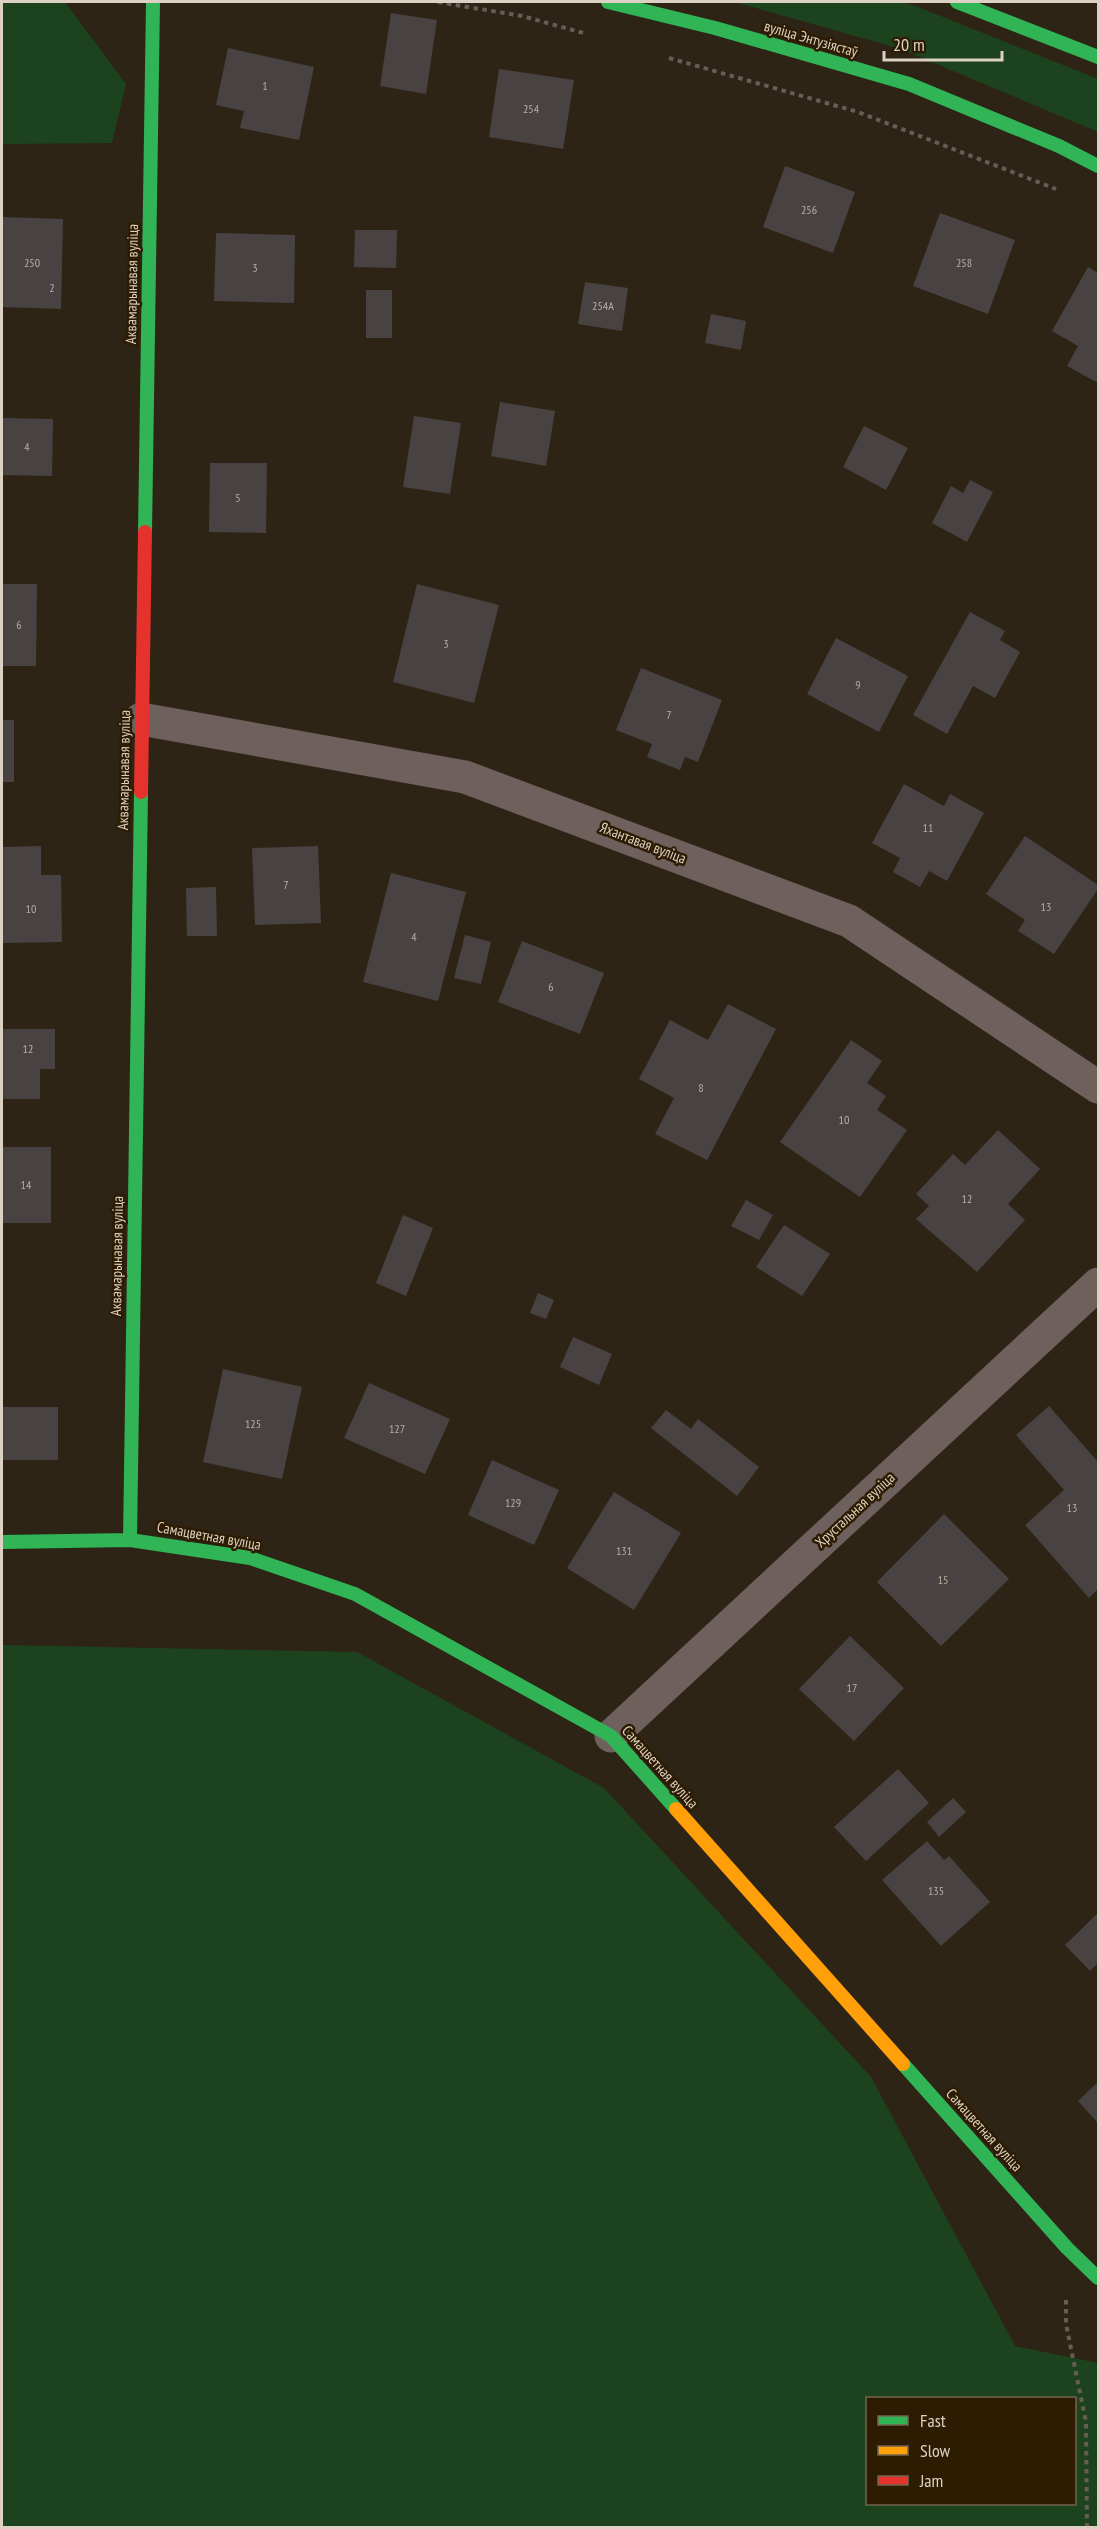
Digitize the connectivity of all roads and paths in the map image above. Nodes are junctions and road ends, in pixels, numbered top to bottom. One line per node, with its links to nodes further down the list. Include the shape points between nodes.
1 (153, 2): 10 (street, Аквамарынавая вуліца)
2 (438, 2): 5 (path, via 522,16)
3 (608, 2): 8 (street, вуліца Энтузіястаў, via 715,28 909,84)
4 (957, 2): 7 (street)
5 (589, 35)
6 (668, 57): 9 (path, via 858,112)
7 (1098, 57)
8 (1098, 166)
9 (1066, 193)
10 (141, 719): 11 (street, Яхантавая вуліца, via 465,777 849,921); 13 (street, Аквамарынавая вуліца)
11 (1098, 1087)
12 (1098, 1284): 15 (street, Хрустальная вуліца)
13 (129, 1540): 14 (street, Самацветная вуліца); 15 (street, Самацветная вуліца, via 250,1558 355,1594)
14 (2, 1542)
15 (611, 1736): 16 (street, Самацветная вуліца)
16 (1067, 2248): 17 (street, Самацветная вуліца); 18 (path, via 1066,2324 1086,2422)
17 (1098, 2278)
18 (1087, 2528)

